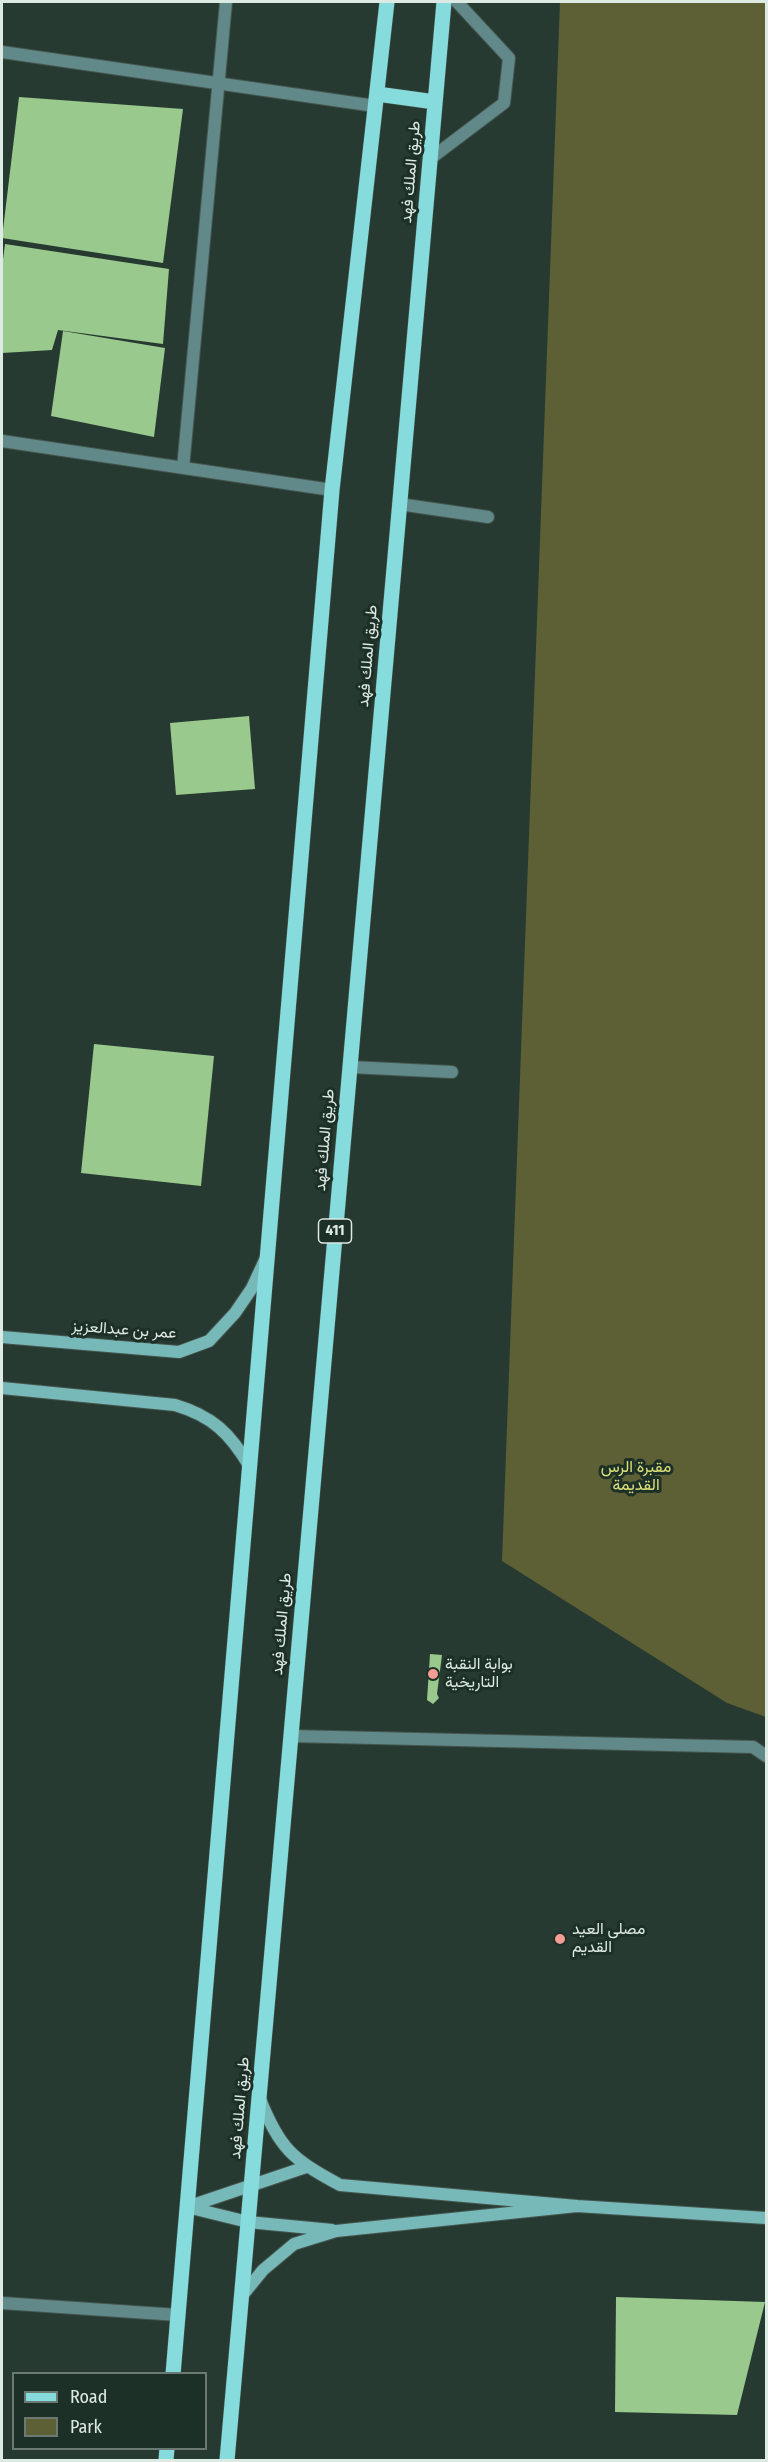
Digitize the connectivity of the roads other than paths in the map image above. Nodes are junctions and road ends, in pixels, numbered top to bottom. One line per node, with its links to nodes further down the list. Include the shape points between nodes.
1 (226, 2): 6 (street)
2 (387, 2): 7 (main road)
3 (444, 2): 8 (main road, طريق الملك فهد / 411)
4 (457, 2): 9 (street, via 509,58 504,103)
5 (2, 52): 6 (street)
6 (217, 83): 7 (street); 11 (street)
7 (376, 100): 8 (main road); 12 (main road)
8 (435, 102): 9 (main road, طريق الملك فهد / 411)
9 (430, 159): 13 (main road, طريق الملك فهد / 411)
10 (2, 441): 11 (street)
11 (183, 468): 12 (street)
12 (332, 490): 17 (main road)
13 (399, 504): 14 (street); 15 (main road, طريق الملك فهد / 411)
14 (488, 517)
15 (350, 1067): 16 (street); 21 (main road, طريق الملك فهد / 411)
16 (452, 1071)
17 (268, 1254): 18 (street, عمر بن عبدالعزيز, via 235,1313 209,1341 179,1352); 20 (main road)
18 (2, 1337)
19 (2, 1388): 20 (street, via 175,1405 198,1412 234,1441)
20 (250, 1467): 26 (main road)
21 (290, 1736): 22 (street, via 753,1747); 23 (main road, طريق الملك فهد / 411)
22 (766, 1756)
23 (259, 2096): 24 (street, via 284,2148); 25 (main road, طريق الملك فهد / 411)
24 (306, 2167): 25 (street); 27 (street, via 340,2185)
25 (251, 2183): 26 (street); 29 (main road, طريق الملك فهد / 411)
26 (187, 2206): 29 (street); 33 (main road)
27 (577, 2206): 28 (street); 30 (street)
28 (766, 2218)
29 (248, 2222): 30 (street); 31 (main road, طريق الملك فهد / 411)
30 (336, 2231): 31 (street, via 294,2244 263,2270)
31 (241, 2297): 35 (main road, طريق الملك فهد / 411)
32 (2, 2303): 33 (street)
33 (178, 2316): 34 (main road)
34 (173, 2372)
35 (227, 2460)

